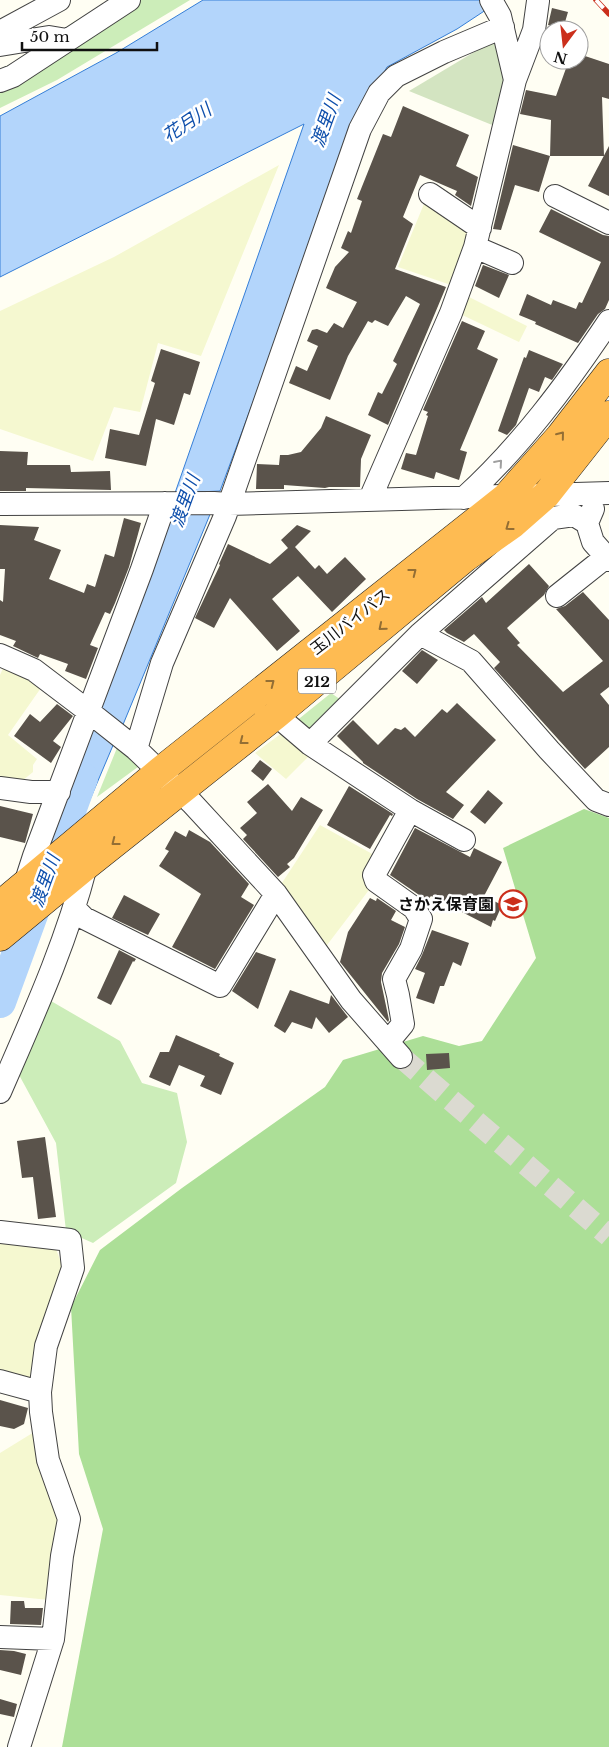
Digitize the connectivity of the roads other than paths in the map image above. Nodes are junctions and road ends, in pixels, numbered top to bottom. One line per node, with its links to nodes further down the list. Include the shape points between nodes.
1 (59, 0): 5 (street)
2 (129, 0): 6 (street)
3 (538, 1): 8 (street, via 534,30)
4 (498, 14): 8 (street); 25 (street, via 444,52 396,76 379,93 360,129)
5 (0, 32)
6 (67, 40): 7 (street, via 50,37); 9 (street, via 13,76)
7 (0, 45)
8 (515, 80): 13 (street)
9 (0, 81)
10 (430, 194): 13 (street)
11 (555, 196): 12 (street)
12 (609, 223)
13 (478, 237): 14 (street); 22 (street, via 454,305)
14 (512, 263)
15 (605, 334): 21 (street, one-way to 15, via 532,425)
16 (608, 374): 20 (highway, 玉川バイパス / 212, one-way to 16, via 560,436)
17 (609, 415): 19 (highway, 玉川バイパス / 212)
18 (608, 491): 19 (street); 26 (street, via 594,506)
19 (546, 495): 20 (street); 32 (highway, 玉川バイパス / 212, one-way to 32)
20 (506, 497): 21 (street); 35 (highway, 玉川バイパス / 212, one-way to 20)
21 (464, 498): 22 (street)
22 (370, 499): 25 (street)
23 (165, 503): 24 (street); 25 (street); 31 (street)
24 (0, 504)
25 (222, 504): 34 (street, via 162,663)
26 (587, 523): 27 (street, via 593,542); 29 (street, via 574,515 553,518)
27 (608, 559): 28 (street)
28 (557, 596)
29 (420, 634): 33 (street); 39 (street, via 471,661 596,800)
30 (0, 655): 31 (street, via 34,670)
31 (88, 711): 34 (street); 38 (street)
32 (276, 715): 33 (street); 37 (highway, 玉川バイパス / 212, one-way to 37)
33 (310, 744): 40 (street)
34 (136, 749): 35 (street)
35 (160, 771): 37 (street); 43 (highway, 玉川バイパス / 212)
36 (0, 788): 38 (street)
37 (180, 791): 42 (highway, 玉川バイパス / 212, one-way to 42); 44 (street)
38 (59, 792): 43 (street)
39 (609, 805)
40 (410, 810): 41 (street); 44 (street, via 374,874 376,881 414,908 422,919 411,949 394,979 403,1024 394,1050 351,1000)
41 (464, 840)
42 (86, 866): 45 (street); 46 (highway, 玉川バイパス / 212)
43 (25, 884): 46 (highway, 玉川バイパス / 212)
44 (276, 894): 45 (street, via 220,986 84,918)
45 (75, 909): 47 (street)
46 (4, 923)
47 (0, 1092)
48 (0, 1232): 50 (street, via 70,1240 73,1268 46,1346)
49 (0, 1381): 50 (street)
50 (40, 1392): 52 (street, via 48,1460 69,1519)
51 (0, 1636): 52 (street)
52 (53, 1639): 53 (street)
53 (19, 1747)

